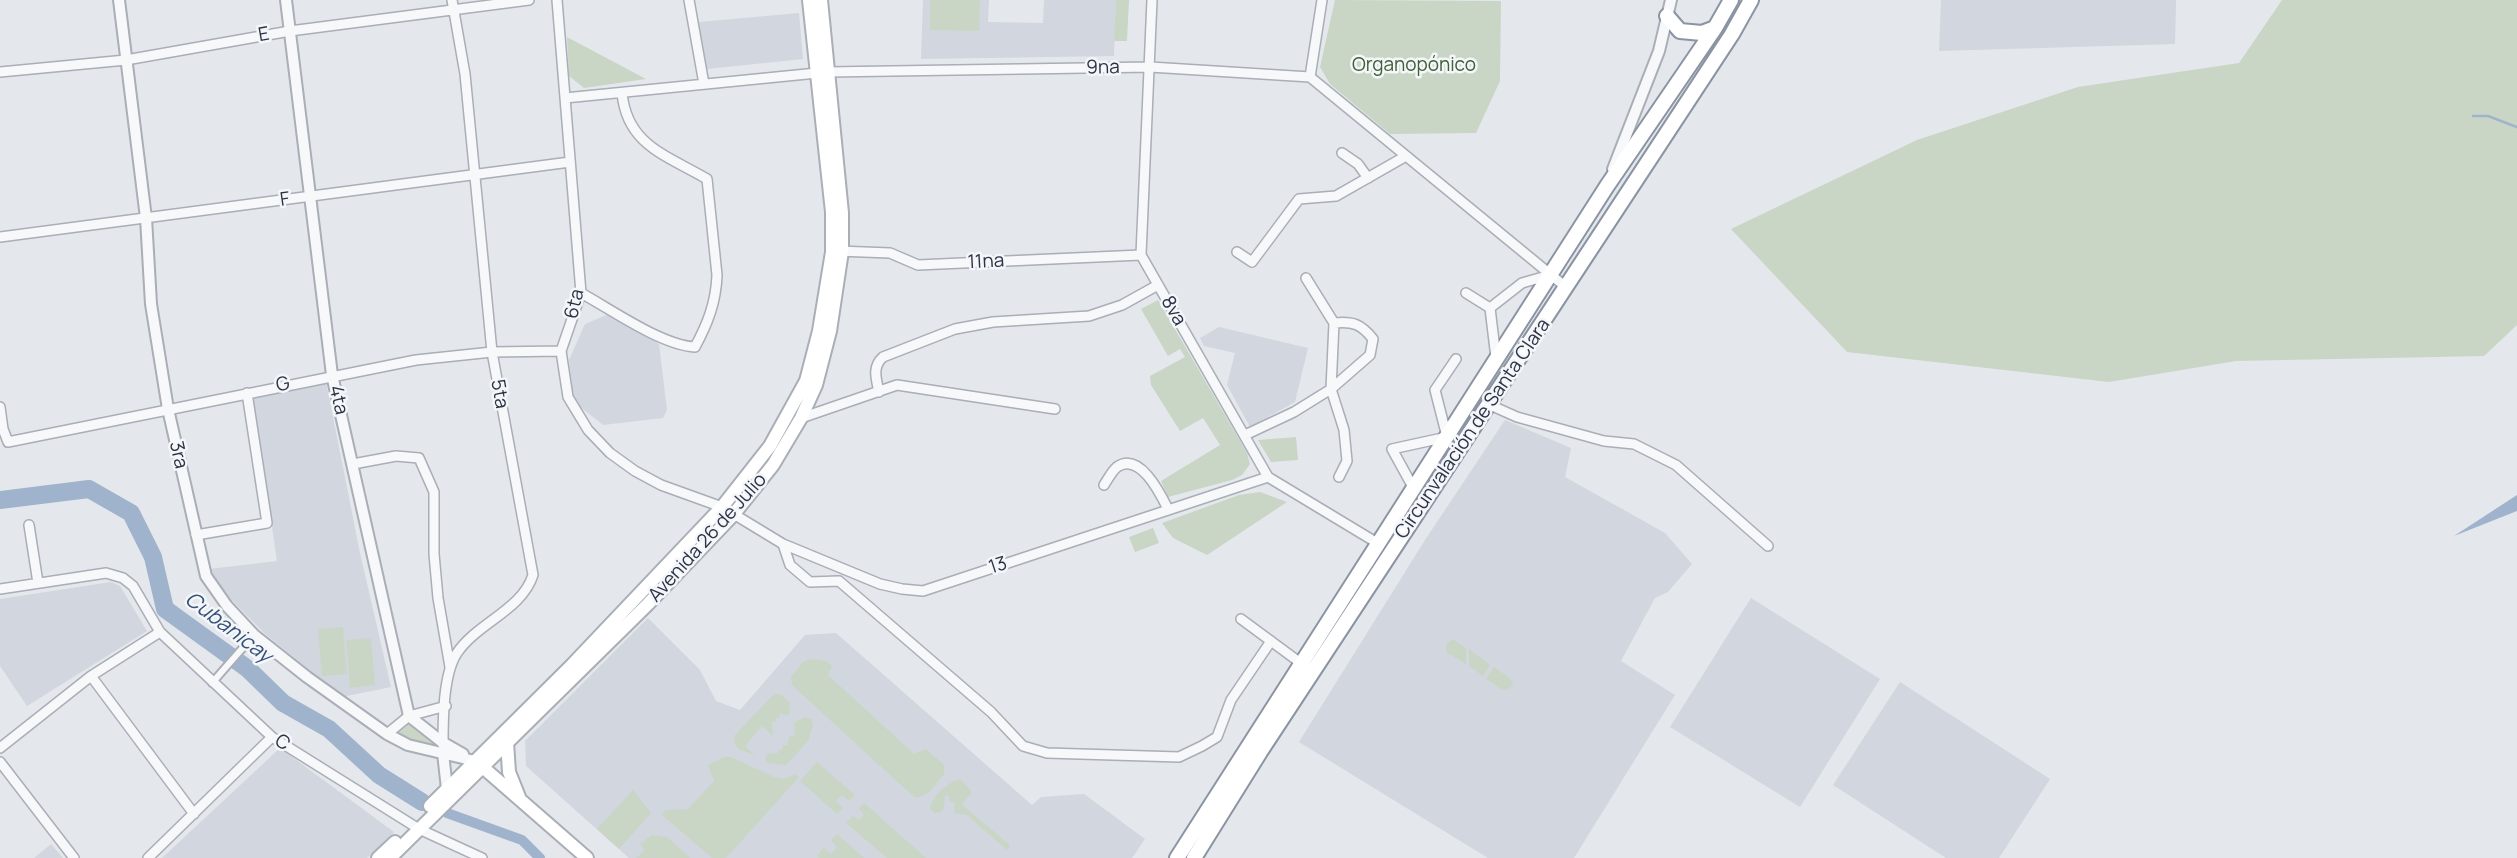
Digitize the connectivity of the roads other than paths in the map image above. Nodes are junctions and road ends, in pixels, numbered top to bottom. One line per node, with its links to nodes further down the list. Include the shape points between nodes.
1 (119, 0): 17 (street, 3ra)
2 (286, 0): 16 (street, 4ta)
3 (529, 0): 13 (street, E)
4 (557, 0): 24 (street, 6ta)
5 (689, 0): 22 (street)
6 (809, 0): 20 (main road, Avenida 26 de Julio)
7 (821, 0): 20 (main road, Avenida 26 de Julio)
8 (1152, 0): 18 (street)
9 (1322, 0): 21 (street)
10 (1671, 0): 14 (street)
11 (1731, 0): 15 (highway, Circunvalación de Santa Clara)
12 (1751, 0): 40 (highway, Circunvalación de Santa Clara)
13 (453, 5): 16 (street, E); 28 (street, 5ta)
14 (1667, 16): 15 (highway, via 1680,31 1702,33); 30 (street, via 1659,51)
15 (1715, 28): 30 (highway, Circunvalación de Santa Clara)
16 (290, 31): 17 (street, E); 31 (street, 4ta)
17 (126, 60): 19 (street, E); 32 (street, 3ra)
18 (1150, 67): 20 (street, 9na); 21 (street, 9na); 36 (street)
19 (0, 72)
20 (822, 73): 22 (street, 9na); 34 (main road, Avenida 26 de Julio)
21 (1310, 77): 26 (street)
22 (704, 85): 23 (street, 9na)
23 (622, 93): 24 (street, 9na); 41 (street, via 624,113 645,143 707,179 716,291 710,319 695,347 664,339)
24 (565, 98): 27 (street, 6ta)
25 (1342, 153): 29 (street)
26 (1406, 156): 29 (street); 37 (street)
27 (570, 162): 28 (street, F); 41 (street, 6ta)
28 (475, 175): 31 (street, F); 46 (street, 5ta)
29 (1368, 178): 35 (street, via 1336,195 1299,199 1252,262)
30 (1607, 186): 37 (highway, Circunvalación de Santa Clara)
31 (310, 196): 32 (street, F); 49 (street, 4ta)
32 (146, 218): 33 (street, F); 55 (street, 3ra, via 150,304)
33 (0, 237)
34 (837, 251): 36 (street, 11na, via 890,253 918,265); 57 (main road, Avenida 26 de Julio, via 830,331 816,385); 66 (main road, Avenida 26 de Julio, via 806,382)
35 (1237, 252)
36 (1141, 256): 39 (street, 8va)
37 (1550, 275): 40 (street); 43 (street, via 1522,282); 48 (highway, Circunvalación de Santa Clara)
38 (1306, 278): 44 (street)
39 (1158, 285): 51 (street, via 1089,316 955,329 883,356 875,372); 58 (street, 8va)
40 (1567, 288): 53 (highway, Circunvalación de Santa Clara)
41 (581, 293): 45 (street, 6ta)
42 (1466, 293): 43 (street)
43 (1490, 308): 48 (street)
44 (1334, 323): 50 (street); 50 (street, via 1352,321 1373,339 1370,355)
45 (561, 351): 46 (street, G); 66 (street, 6ta, via 568,397 588,430 610,453 661,485)
46 (492, 352): 49 (street, G); 79 (street, 5ta, via 533,575 529,588 479,630 457,652)
47 (1456, 359): 59 (street, via 1435,390)
48 (1496, 360): 59 (highway, Circunvalación de Santa Clara)
49 (332, 375): 52 (street, G); 60 (street, 4ta)
50 (1331, 389): 58 (street); 62 (street, via 1347,461)
51 (879, 391): 56 (street, via 907,385); 57 (street)
52 (247, 393): 55 (street, G); 68 (street, via 267,523)
53 (1490, 405): 71 (street, via 1517,417 1634,444 1676,465); 84 (highway, Circunvalación de Santa Clara)
54 (0, 407): 55 (street, G, via 8,442)
55 (168, 409): 68 (street, 3ra)
56 (1055, 409)
57 (801, 418): 66 (main road, Avenida 26 de Julio, via 773,465)
58 (1245, 435): 61 (street, 8va)
59 (1447, 437): 64 (highway, Circunvalación de Santa Clara); 64 (street, via 1392,449)
60 (353, 464): 79 (street, via 419,457 434,492 438,598); 83 (street, 4ta)
61 (1268, 477): 65 (street, 13); 70 (street)
62 (1339, 477)
63 (1104, 485): 65 (street, via 1118,466 1135,466 1157,485)
64 (1414, 489): 70 (highway, Circunvalación de Santa Clara)
65 (1168, 509): 69 (street, 13, via 923,591 880,584)
66 (728, 511): 69 (street, 13); 87 (main road, Avenida 26 de Julio, via 648,604); 91 (main road, Avenida 26 de Julio)
67 (29, 525): 72 (street)
68 (196, 535): 76 (street, 3ra, via 206,576)
69 (783, 544): 77 (street, via 790,565 810,582 839,581 991,712 1023,746 1047,754 1179,757 1202,746 1217,737 1231,701)
70 (1379, 544): 78 (highway, Circunvalación de Santa Clara)
71 (1768, 545)
72 (38, 583): 73 (street); 75 (street, C, via 106,573 123,578 134,586)
73 (0, 589)
74 (1241, 619): 77 (street)
75 (160, 632): 80 (street); 81 (street, C)
76 (254, 635): 81 (street); 85 (street, 3ra)
77 (1271, 641): 78 (street)
78 (1302, 664): 84 (highway, Circunvalación de Santa Clara)
79 (450, 667): 82 (street, 5ta)
80 (91, 676): 88 (street); 94 (street)
81 (215, 680): 86 (street, C)
82 (446, 706): 83 (street); 89 (street, 5ta)
83 (409, 716): 85 (street); 89 (street)
84 (1272, 722): 102 (highway, Circunvalación de Santa Clara); 103 (highway, Circunvalación de Santa Clara)
85 (387, 734): 89 (street, 3ra, via 408,745)
86 (272, 737): 94 (street); 95 (street, C)
87 (507, 742): 91 (main road, Avenida 26 de Julio); 93 (main road, via 509,772)
88 (0, 748)
89 (443, 748): 91 (street); 92 (street)
90 (0, 762): 96 (street)
91 (478, 764): 92 (main road, Avenida 26 de Julio); 93 (main road)
92 (447, 795): 93 (main road, via 476,783 490,783); 95 (main road, Avenida 26 de Julio)
93 (519, 798): 101 (main road)
94 (194, 814): 97 (street)
95 (419, 823): 98 (main road, Avenida 26 de Julio); 99 (main road, Avenida 26 de Julio); 100 (street, C)
96 (74, 858)
97 (148, 858)
98 (378, 858)
99 (390, 858)
100 (481, 858)
101 (587, 858)
102 (1177, 858)
103 (1194, 858)

